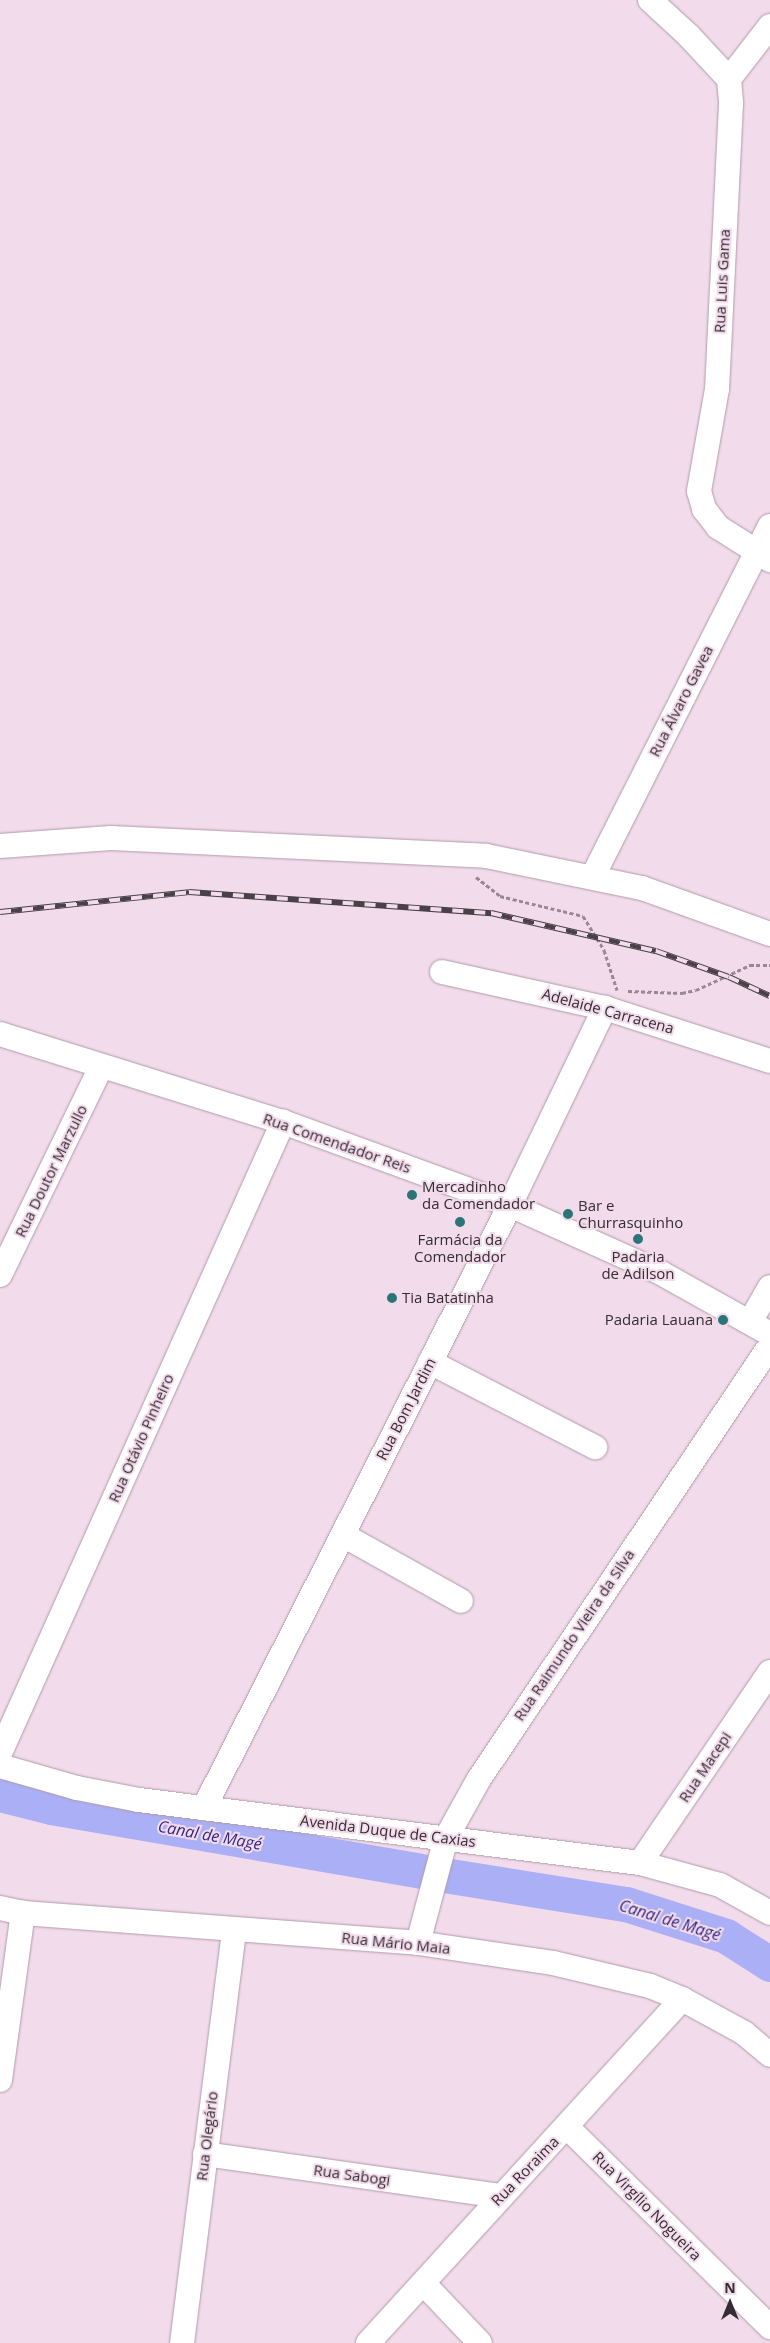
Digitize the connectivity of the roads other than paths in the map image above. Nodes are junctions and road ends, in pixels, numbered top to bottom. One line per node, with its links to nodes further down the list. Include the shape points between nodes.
1 (650, 0): 3 (street)
2 (770, 26): 3 (street)
3 (729, 79): 5 (street, Rua Luis Gama, via 730,135 717,389 699,491 704,509 718,528)
4 (770, 526): 5 (street, Rua Álvaro Gavea)
5 (763, 556): 7 (street, Rua Álvaro Gavea)
6 (0, 846): 7 (street, via 112,838 449,853 512,860)
7 (593, 876): 8 (street, via 677,899)
8 (770, 934)
9 (442, 972): 10 (street, Adelaide Carracena)
10 (611, 999): 12 (street, Adelaide Carracena); 15 (street, Rua Bom Jardim)
11 (0, 1034): 13 (street, Rua Comendador Reis)
12 (770, 1062)
13 (102, 1067): 14 (street, Rua Comendador Reis); 16 (street, Rua Doutor Marzullo)
14 (283, 1122): 15 (street, Rua Comendador Reis); 25 (street, Rua Otávio Pinheiro)
15 (510, 1204): 18 (street, Rua Comendador Reis, via 661,1272); 20 (street, Rua Bom Jardim)
16 (3, 1262)
17 (770, 1287): 18 (street)
18 (760, 1328)
19 (770, 1346): 28 (street, Rua Raimundo Vieira da Silva, via 510,1729)
20 (430, 1362): 21 (street); 22 (street, Rua Bom Jardim)
21 (595, 1447)
22 (343, 1535): 23 (street); 27 (street, Rua Bom Jardim)
23 (461, 1601)
24 (770, 1672): 29 (street, Rua Macepi)
25 (0, 1753)
26 (0, 1766): 27 (street, Avenida Duque de Caxias, via 77,1788)
27 (204, 1808): 28 (street, Avenida Duque de Caxias)
28 (446, 1838): 29 (street, Avenida Duque de Caxias); 33 (street, Rua Raimundo Vieira da Silva)
29 (640, 1863): 31 (street, Avenida Duque de Caxias, via 720,1885)
30 (11, 1911): 32 (street, Rua Mário Maia); 36 (street)
31 (770, 1913)
32 (234, 1929): 33 (street, Rua Mário Maia); 38 (street, Rua Olegário)
33 (418, 1943): 34 (street, Rua Mário Maia, via 553,1963 650,1986)
34 (682, 1999): 35 (street, Rua Mário Maia, via 744,2033); 37 (street, Rua Roraima)
35 (770, 2055)
36 (0, 2080)
37 (567, 2127): 39 (street, Rua Roraima); 41 (street, Rua Virgílio Nogueira)
38 (205, 2154): 39 (street, Rua Sabogi); 42 (street, Rua Olegário)
39 (500, 2196): 40 (street, Rua Roraima)
40 (424, 2284): 43 (street, Rua Roraima); 44 (street)
41 (768, 2322)
42 (182, 2343)
43 (368, 2343)
44 (480, 2343)

